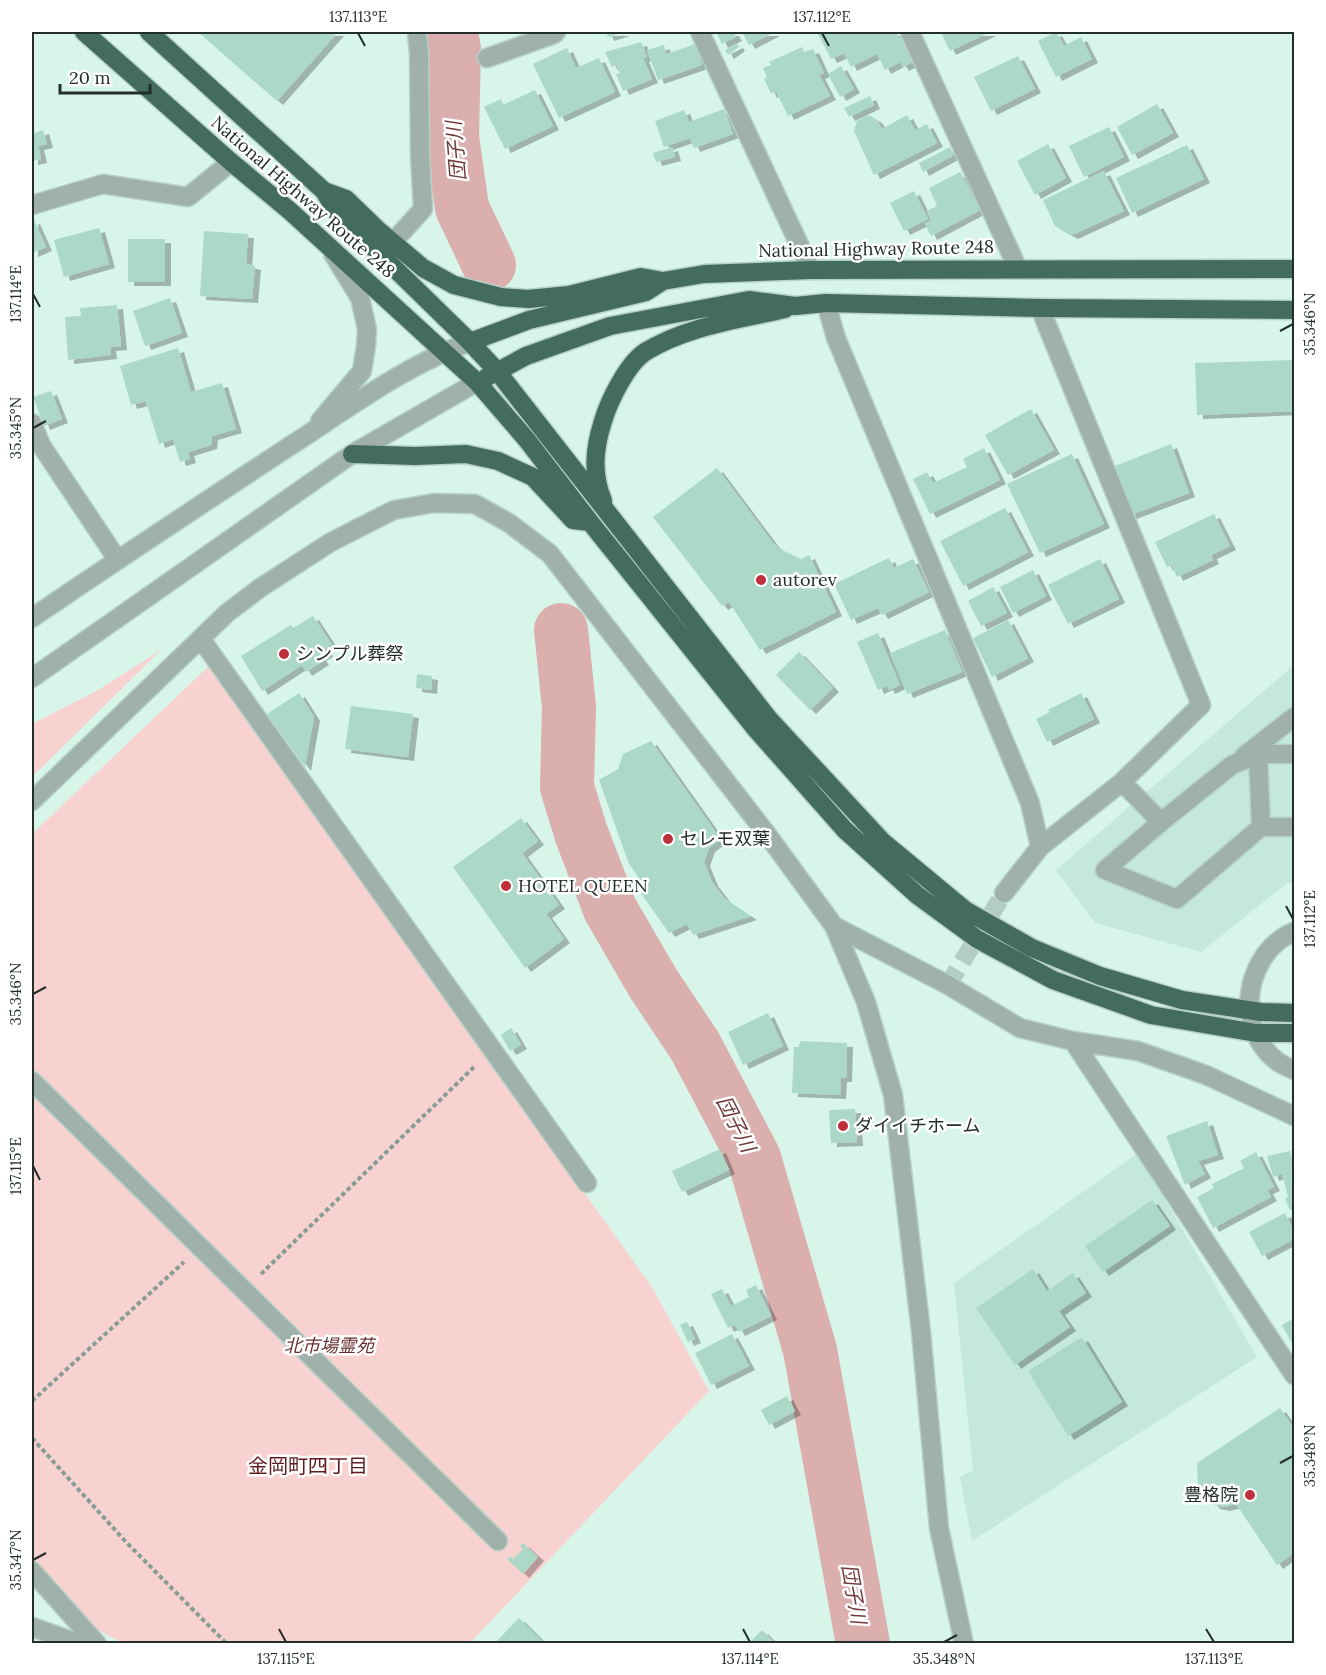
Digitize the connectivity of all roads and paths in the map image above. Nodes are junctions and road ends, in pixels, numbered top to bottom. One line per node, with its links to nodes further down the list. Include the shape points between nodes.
1 (84, 32): 8 (highway, National Highway Route 248)
2 (149, 32): 9 (highway, National Highway Route 248)
3 (417, 32): 11 (street, via 423,209)
4 (556, 32): 7 (street)
5 (700, 32): 15 (street)
6 (910, 32): 13 (street)
7 (487, 58)
8 (231, 162): 10 (street, via 188,197 103,184); 12 (highway, National Highway Route 248)
9 (324, 191): 11 (highway, via 346,199); 21 (highway, National Highway Route 248, via 336,211)
10 (32, 205)
11 (392, 243): 16 (highway, via 423,268 454,285 501,297 569,295 641,277)
12 (330, 247): 22 (highway, National Highway Route 248); 26 (street, via 360,298 367,329 366,346 362,371)
13 (1018, 268): 14 (highway, National Highway Route 248); 15 (highway, National Highway Route 248)
14 (1294, 269)
15 (811, 270): 16 (highway, National Highway Route 248, via 704,274)
16 (663, 281): 21 (highway, National Highway Route 248, via 646,292 529,320)
17 (826, 303): 18 (highway); 19 (highway); 43 (street, via 836,338 1030,802)
18 (795, 306): 23 (highway, via 749,300 610,326 526,356); 28 (highway, via 692,330 644,353 618,387 598,436 594,460 597,486)
19 (1040, 308): 20 (highway); 38 (street, via 1201,705)
20 (1294, 310)
21 (470, 342): 22 (street); 23 (highway, National Highway Route 248)
22 (445, 351): 24 (highway, National Highway Route 248); 26 (street)
23 (497, 371): 24 (highway); 28 (highway, National Highway Route 248)
24 (477, 382): 27 (street); 29 (highway, National Highway Route 248)
25 (32, 423): 30 (street, via 41,445)
26 (309, 434): 30 (street)
27 (352, 454): 29 (highway, via 466,454 498,461 533,477 573,520); 33 (street)
28 (609, 516): 47 (highway, National Highway Route 248, via 769,719 883,842 965,910 1032,948 1100,976 1182,1000)
29 (590, 522): 49 (highway, National Highway Route 248, via 754,727 845,830 917,895 977,939 1053,980 1151,1015)
30 (117, 559): 31 (street)
31 (32, 618)
32 (201, 639): 39 (street); 45 (street, via 260,588 332,542 394,510 434,502 476,504 550,554); 56 (street)
33 (32, 678)
34 (1294, 717): 37 (street)
35 (1258, 754): 36 (street); 37 (street); 41 (street)
36 (1294, 754)
37 (1232, 765): 40 (street)
38 (1122, 782): 40 (street); 43 (street)
39 (32, 801)
40 (1161, 822): 41 (street, via 1105,870 1177,899)
41 (1262, 827): 42 (street)
42 (1294, 827)
43 (1040, 847): 44 (street)
44 (1004, 894)
45 (834, 926): 51 (street, via 1020,1028); 68 (street, via 866,1002 893,1095 939,1528)
46 (1294, 932): 47 (street, via 1268,950 1255,971 1248,995)
47 (1250, 1010): 48 (highway, National Highway Route 248); 49 (street)
48 (1294, 1013)
49 (1256, 1033): 50 (highway, National Highway Route 248); 53 (street, via 1278,1061)
50 (1294, 1033)
51 (1072, 1041): 55 (street, via 1138,1051 1206,1075); 59 (street)
52 (480, 1061): 58 (path)
53 (1294, 1070)
54 (32, 1081): 57 (street)
55 (1294, 1116)
56 (587, 1183)
57 (200, 1247): 58 (street); 60 (path)
58 (243, 1291): 62 (street)
59 (1294, 1375)
60 (32, 1401)
61 (32, 1438): 67 (path, via 126,1542)
62 (498, 1540)
63 (32, 1571): 66 (street)
64 (32, 1627): 65 (street)
65 (80, 1644)
66 (97, 1644)
67 (227, 1644)
68 (964, 1644)

